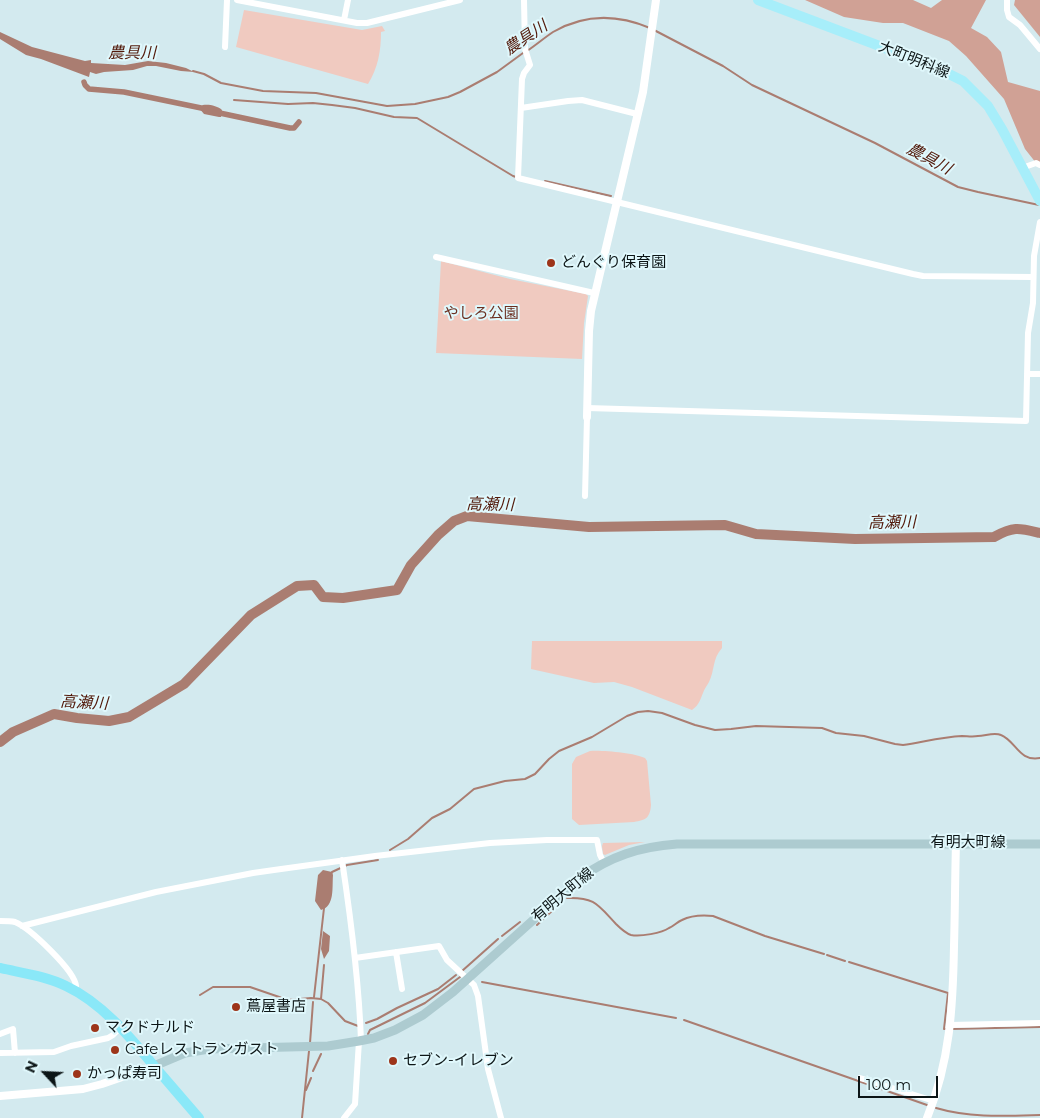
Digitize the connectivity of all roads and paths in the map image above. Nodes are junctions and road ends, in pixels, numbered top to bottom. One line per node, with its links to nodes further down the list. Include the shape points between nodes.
1 (227, 0): 10 (street)
2 (237, 0): 9 (street)
3 (348, 0): 9 (street)
4 (460, 0): 9 (street, via 372,22)
5 (524, 0): 12 (street, via 524,49 529,67 523,76)
6 (656, 0): 13 (street, via 645,82)
7 (758, 0): 15 (main road, 大町明科線, via 963,81 988,106)
8 (1007, 0): 11 (street, via 1009,17)
9 (344, 20)
10 (225, 47)
11 (1040, 49)
12 (521, 108): 13 (street, via 582,100); 17 (street, via 518,178)
13 (637, 114): 17 (street)
14 (1040, 165): 15 (street, via 1036,163)
15 (1022, 168): 16 (main road, 大町明科線)
16 (1039, 199)
17 (616, 202): 20 (street, via 918,275); 21 (street)
18 (1040, 222): 20 (street)
19 (436, 257): 21 (street)
20 (1033, 278): 22 (street)
21 (594, 292): 24 (street, via 589,331)
22 (1026, 374): 23 (street); 24 (street, via 1026,421)
23 (1040, 374)
24 (587, 408): 25 (street)
25 (587, 417): 26 (street)
26 (586, 496)
27 (956, 843): 28 (main road, 有明大町線); 30 (main road, 有明大町線, via 677,844 642,848); 40 (street)
28 (1040, 844)
29 (342, 860): 30 (street, via 490,843 589,839 597,840); 32 (street, via 156,892); 34 (street)
30 (604, 863): 36 (main road, 有明大町線, via 580,878)
31 (0, 921): 32 (street)
32 (22, 926): 38 (street, via 64,966 76,982)
33 (396, 952): 34 (street); 36 (street, via 439,946 447,960); 37 (street)
34 (355, 958): 43 (street)
35 (0, 968): 38 (highway, via 34,975)
36 (467, 979): 43 (main road, 有明大町線, via 437,1005 409,1023); 52 (street, via 476,988 478,996 488,1069)
37 (402, 989)
38 (74, 990): 41 (highway)
39 (1040, 1023): 40 (street)
40 (950, 1025): 49 (street, via 946,1058)
41 (120, 1028): 45 (street, via 108,1038 54,1052); 46 (highway)
42 (0, 1034): 45 (street, via 13,1029)
43 (360, 1041): 46 (main road, 有明大町線, via 328,1046 208,1049 185,1053); 51 (street, via 355,1104)
44 (0, 1053): 45 (street)
45 (15, 1053)
46 (154, 1066): 48 (street, via 83,1089); 50 (highway)
47 (860, 1078): 49 (street)
48 (0, 1096)
49 (934, 1101): 53 (street)
50 (199, 1118)
51 (344, 1118)
52 (501, 1118)
53 (927, 1118)

